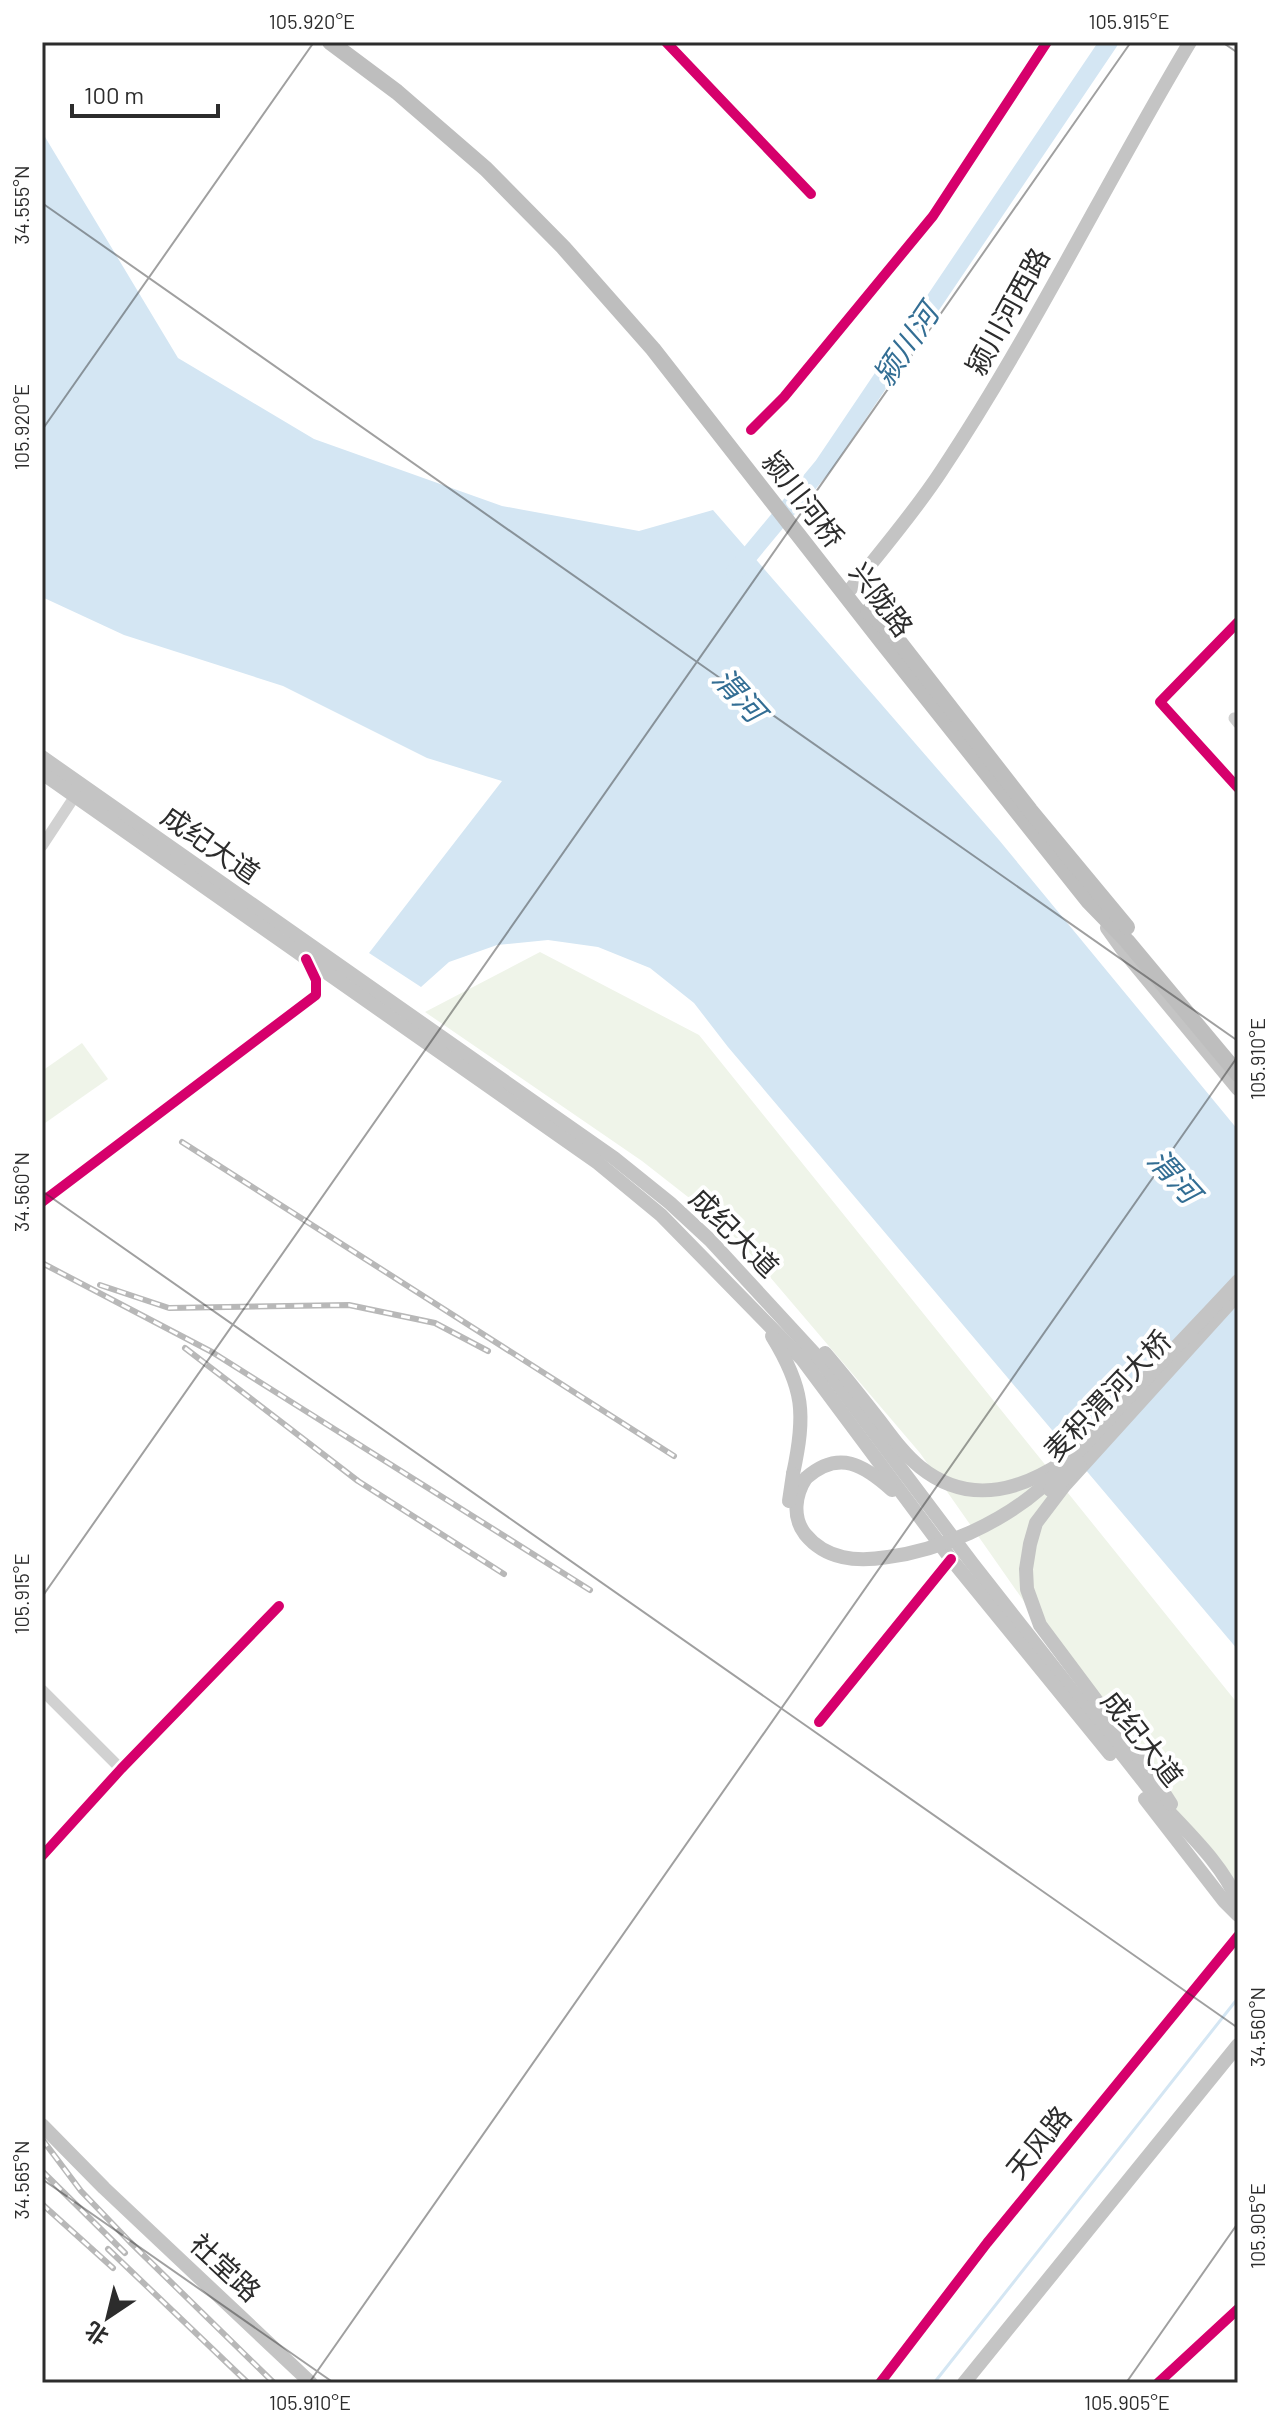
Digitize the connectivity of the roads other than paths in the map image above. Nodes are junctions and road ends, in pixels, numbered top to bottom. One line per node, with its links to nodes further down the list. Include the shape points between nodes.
1 (330, 42): 8 (highway, 颍川河桥, via 486,169 563,247 653,349)
2 (666, 42): 6 (street)
3 (1047, 42): 7 (street, via 933,216)
4 (1180, 42): 9 (main road, 颍川河西路, via 1000,364 936,466)
5 (1190, 42): 9 (main road, 颍川河西路, via 1007,367 941,472)
6 (811, 194)
7 (751, 430)
8 (827, 570): 9 (highway, 兴陇路); 16 (highway, 兴陇路)
9 (846, 589): 18 (highway, 兴陇路, via 897,639 1030,810)
10 (1238, 622): 13 (street, via 1160,702)
11 (42, 757): 22 (main road, 成纪大道, via 614,1158)
12 (42, 773): 14 (main road, 成纪大道)
13 (1238, 788)
14 (75, 796): 15 (street); 17 (main road, 成纪大道)
15 (42, 846)
16 (1089, 902): 19 (highway, 兴陇路); 20 (main road)
17 (306, 959): 21 (street, via 316,980 316,995); 25 (main road, 成纪大道, via 629,1186)
18 (1238, 1057)
19 (1238, 1074)
20 (1238, 1089)
21 (42, 1202)
22 (710, 1240): 26 (main road, bridge, via 755,1274 908,1455 940,1480 977,1491 1014,1487); 34 (main road, 成纪大道, via 814,1353 972,1563)
23 (1238, 1281): 26 (main road, 麦积渭河大桥, bridge)
24 (1238, 1294): 26 (main road, 麦积渭河大桥)
25 (755, 1308): 27 (main road, 麦积渭河大桥, via 789,1365 799,1394); 28 (main road, 成纪大道, via 802,1359)
26 (1077, 1461): 27 (main road, 麦积渭河大桥, bridge, via 1036,1501 975,1537 886,1565 830,1562 806,1547 789,1507); 34 (main road, bridge, via 1036,1523 1027,1589 1040,1625 1155,1779)
27 (799, 1476): 28 (main road, via 829,1463 860,1466)
28 (914, 1509): 29 (main road, 成纪大道)
29 (951, 1559): 32 (street); 37 (main road, 成纪大道)
30 (279, 1606): 33 (street)
31 (42, 1690): 33 (street)
32 (819, 1722)
33 (121, 1769): 35 (street)
34 (1190, 1835): 36 (main road, 成纪大道, via 1232,1886)
35 (42, 1856)
36 (1238, 1902)
37 (1238, 1915)
38 (1238, 1936): 45 (street, 天风路, via 987,2243)
39 (1238, 2045): 46 (main road)
40 (42, 2125): 42 (main road, 社堂路)
41 (42, 2136): 42 (main road, 社堂路)
42 (104, 2188): 44 (main road, 社堂路)
43 (1238, 2309): 47 (street)
44 (311, 2383)
45 (880, 2383)
46 (964, 2383)
47 (1158, 2383)

